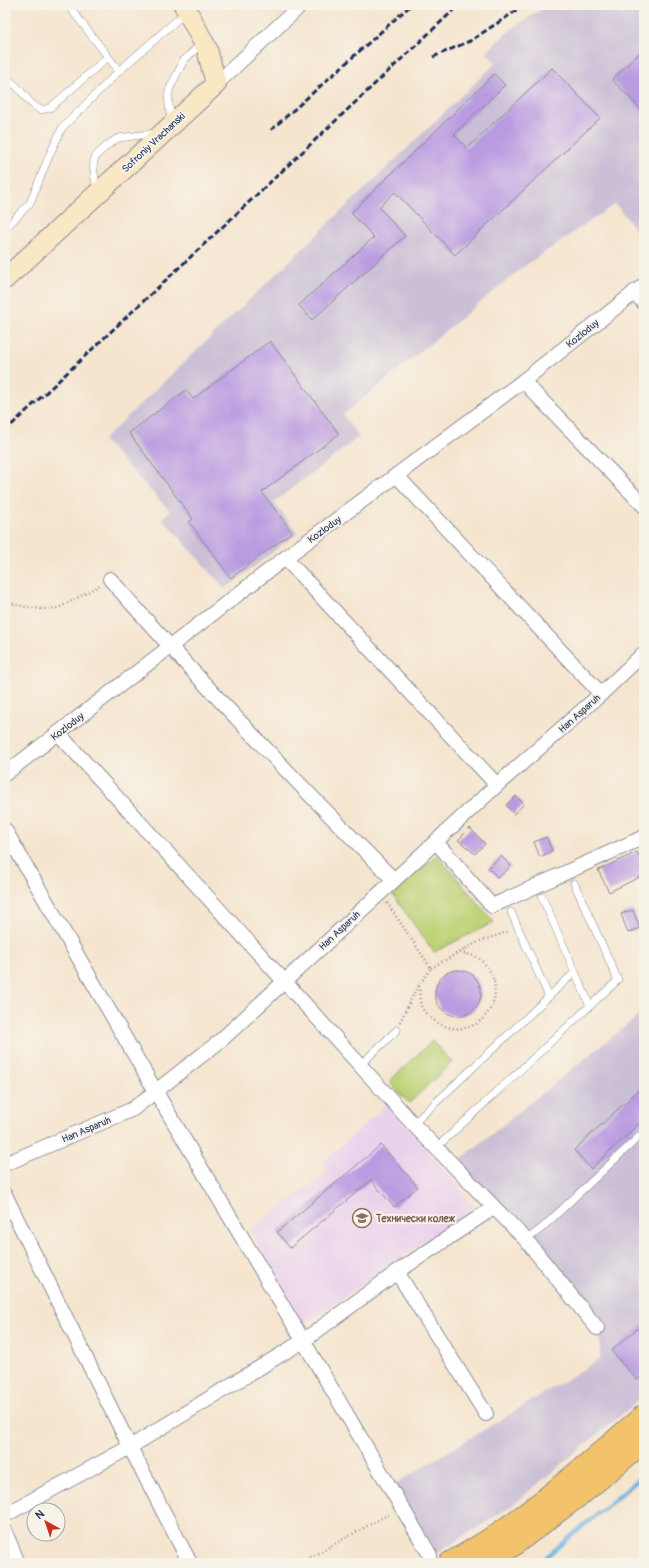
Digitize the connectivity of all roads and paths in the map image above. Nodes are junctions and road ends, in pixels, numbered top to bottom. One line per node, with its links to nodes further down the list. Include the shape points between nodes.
1 (68, 5): 5 (lane)
2 (301, 5): 8 (street, Sofroniy Vrachanski)
3 (189, 7): 4 (street); 6 (lane)
4 (203, 42): 8 (street); 9 (lane, via 184,60 170,88)
5 (108, 57): 6 (lane); 7 (lane, via 50,108 40,110)
6 (120, 71): 11 (lane, via 62,128 30,203)
7 (5, 79)
8 (216, 84): 9 (street, Sofroniy Vrachanski)
9 (168, 129): 10 (street, Sofroniy Vrachanski); 10 (lane, via 119,138 96,156 94,162)
10 (97, 194): 12 (street, Sofroniy Vrachanski)
11 (5, 229)
12 (5, 279)
13 (639, 289): 14 (street); 15 (street, Kozloduy)
14 (644, 303)
15 (523, 380): 16 (street, Kozloduy); 17 (street)
16 (396, 476): 18 (street, Kozloduy); 23 (street)
17 (644, 506)
18 (285, 558): 21 (street, Kozloduy); 26 (street)
19 (110, 579): 20 (path, via 59,608 44,609); 21 (street)
20 (5, 604)
21 (169, 647): 24 (street, Kozloduy); 30 (street, via 291,777)
22 (644, 653): 23 (street, Han Asparuh)
23 (601, 694): 26 (street, Han Asparuh)
24 (58, 733): 25 (street, Kozloduy); 39 (street)
25 (5, 774)
26 (497, 785): 29 (street, Han Asparuh)
27 (5, 830): 45 (street)
28 (644, 837): 29 (street, via 492,906)
29 (436, 842): 30 (street, Han Asparuh)
30 (394, 880): 32 (street, Han Asparuh)
31 (574, 883): 42 (lane, via 618,980)
32 (380, 893): 37 (path); 39 (street, Han Asparuh)
33 (542, 897): 38 (lane)
34 (511, 912): 35 (lane)
35 (518, 928): 36 (path); 41 (lane)
36 (457, 952): 37 (path); 40 (path, via 477,957 492,972 496,992 490,1012 474,1026 454,1030 435,1023 422,1007)
37 (431, 968): 40 (path)
38 (575, 972): 41 (lane); 42 (lane)
39 (284, 981): 44 (street); 45 (street, Han Asparuh, via 220,1041)
40 (419, 986): 43 (path)
41 (549, 997): 46 (lane)
42 (590, 1006): 48 (lane)
43 (397, 1030): 44 (lane)
44 (360, 1065): 46 (street)
45 (156, 1092): 49 (street, Han Asparuh, via 133,1109); 55 (street)
46 (412, 1124): 48 (street)
47 (644, 1132): 52 (lane)
48 (436, 1148): 51 (street)
49 (5, 1164)
50 (5, 1196): 59 (street)
51 (493, 1208): 52 (street); 53 (street)
52 (526, 1240): 54 (street)
53 (397, 1272): 55 (street); 56 (street)
54 (597, 1328)
55 (303, 1341): 59 (street); 60 (street)
56 (486, 1414)
57 (644, 1416): 63 (highway, via 542,1502 481,1546)
58 (644, 1441): 67 (highway, via 575,1498)
59 (130, 1447): 61 (street); 65 (street)
60 (402, 1507): 63 (street); 66 (path)
61 (5, 1515)
62 (5, 1532): 64 (street)
63 (440, 1559)
64 (18, 1563)
65 (190, 1563)
66 (300, 1563)
67 (489, 1563)

